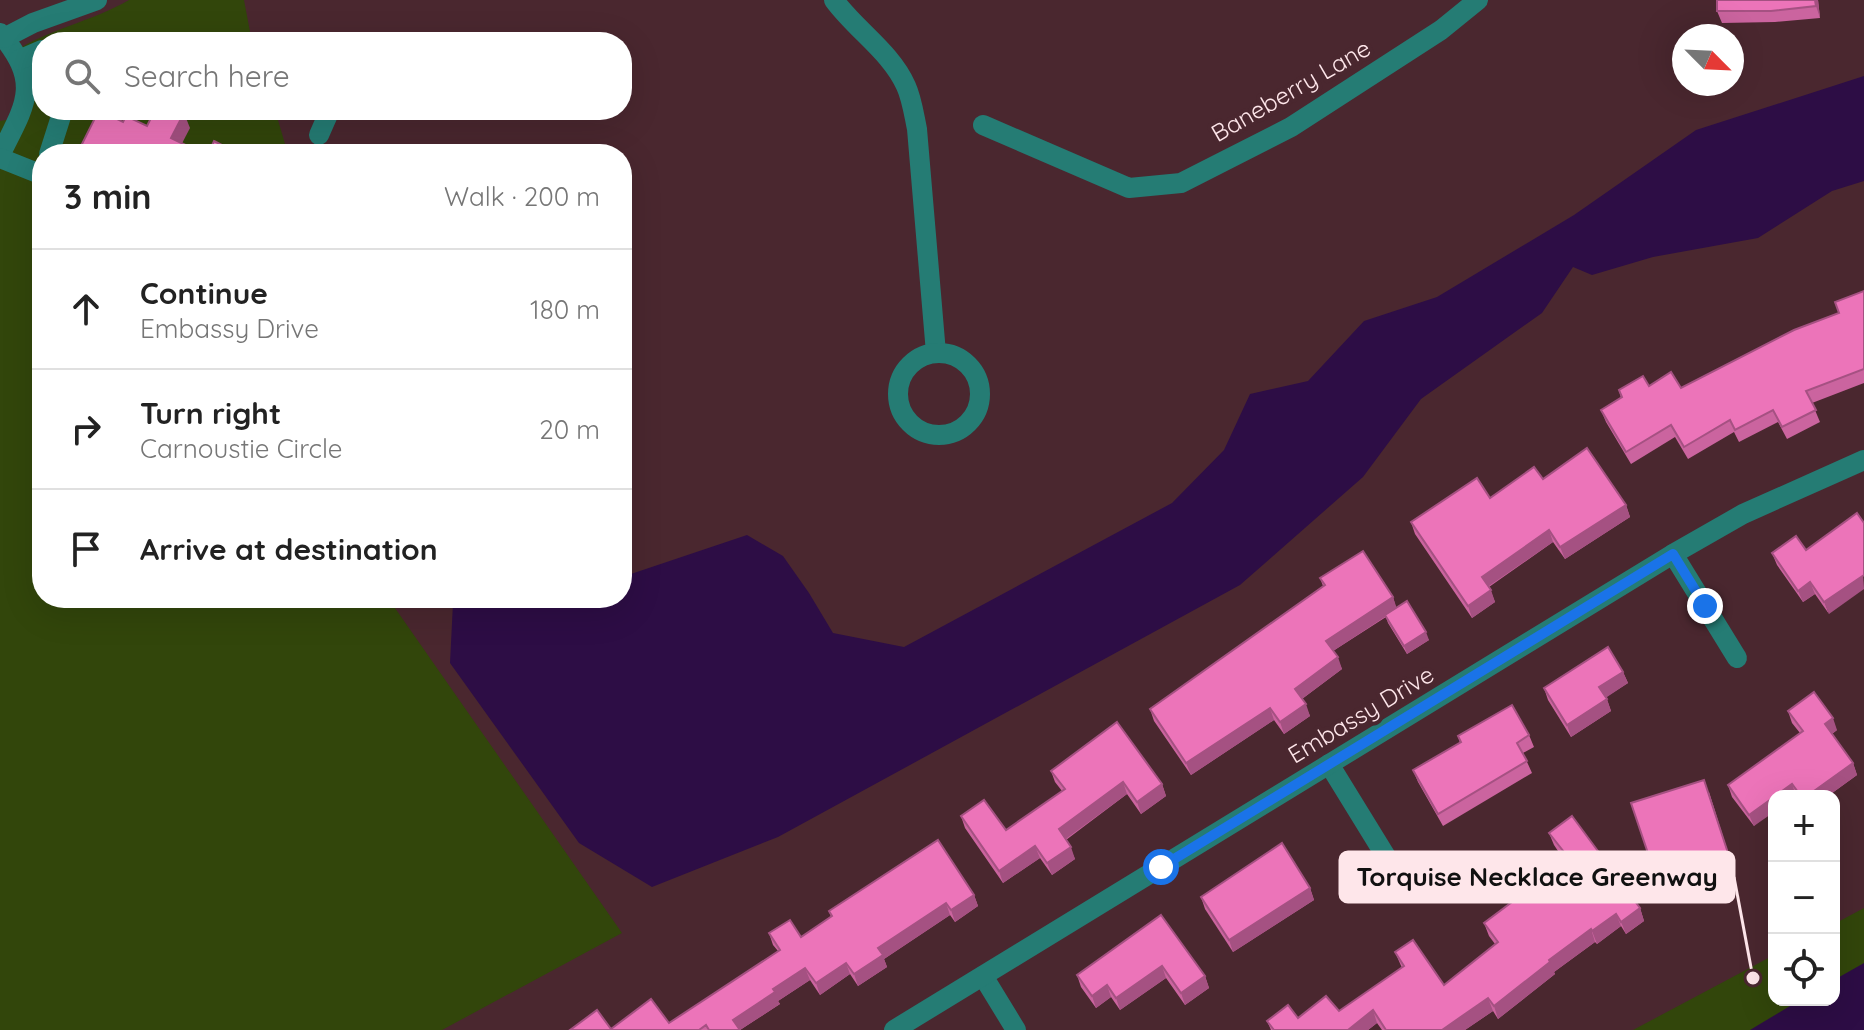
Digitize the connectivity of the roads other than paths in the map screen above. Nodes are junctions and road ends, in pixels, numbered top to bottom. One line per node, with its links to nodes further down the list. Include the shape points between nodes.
1 (97, 0): 4 (street)
2 (834, 0): 14 (street, via 895,69 912,106)
3 (1478, 0): 9 (street, Baneberry Lane, via 1441,30 1291,127 1181,183 1129,188)
4 (2, 35): 6 (street)
5 (32, 54): 6 (street)
6 (19, 60): 12 (street, via 28,87)
7 (60, 120): 11 (street)
8 (326, 120): 10 (street)
9 (983, 125)
10 (319, 135)
11 (52, 144)
12 (0, 157): 13 (street)
13 (32, 171)
14 (936, 353): 14 (street, via 969,366 980,390 975,415 956,433 943,436 917,430 906,420 897,394 907,368)
15 (1864, 460): 16 (street, Embassy Drive, via 1743,514)
16 (1673, 554): 17 (street); 18 (street, Embassy Drive)
17 (1737, 658)
18 (1329, 764): 19 (street); 20 (street, Embassy Drive)
19 (1393, 868)
20 (983, 976): 21 (street, Embassy Drive); 22 (street)
21 (894, 1030)
22 (1016, 1030)

